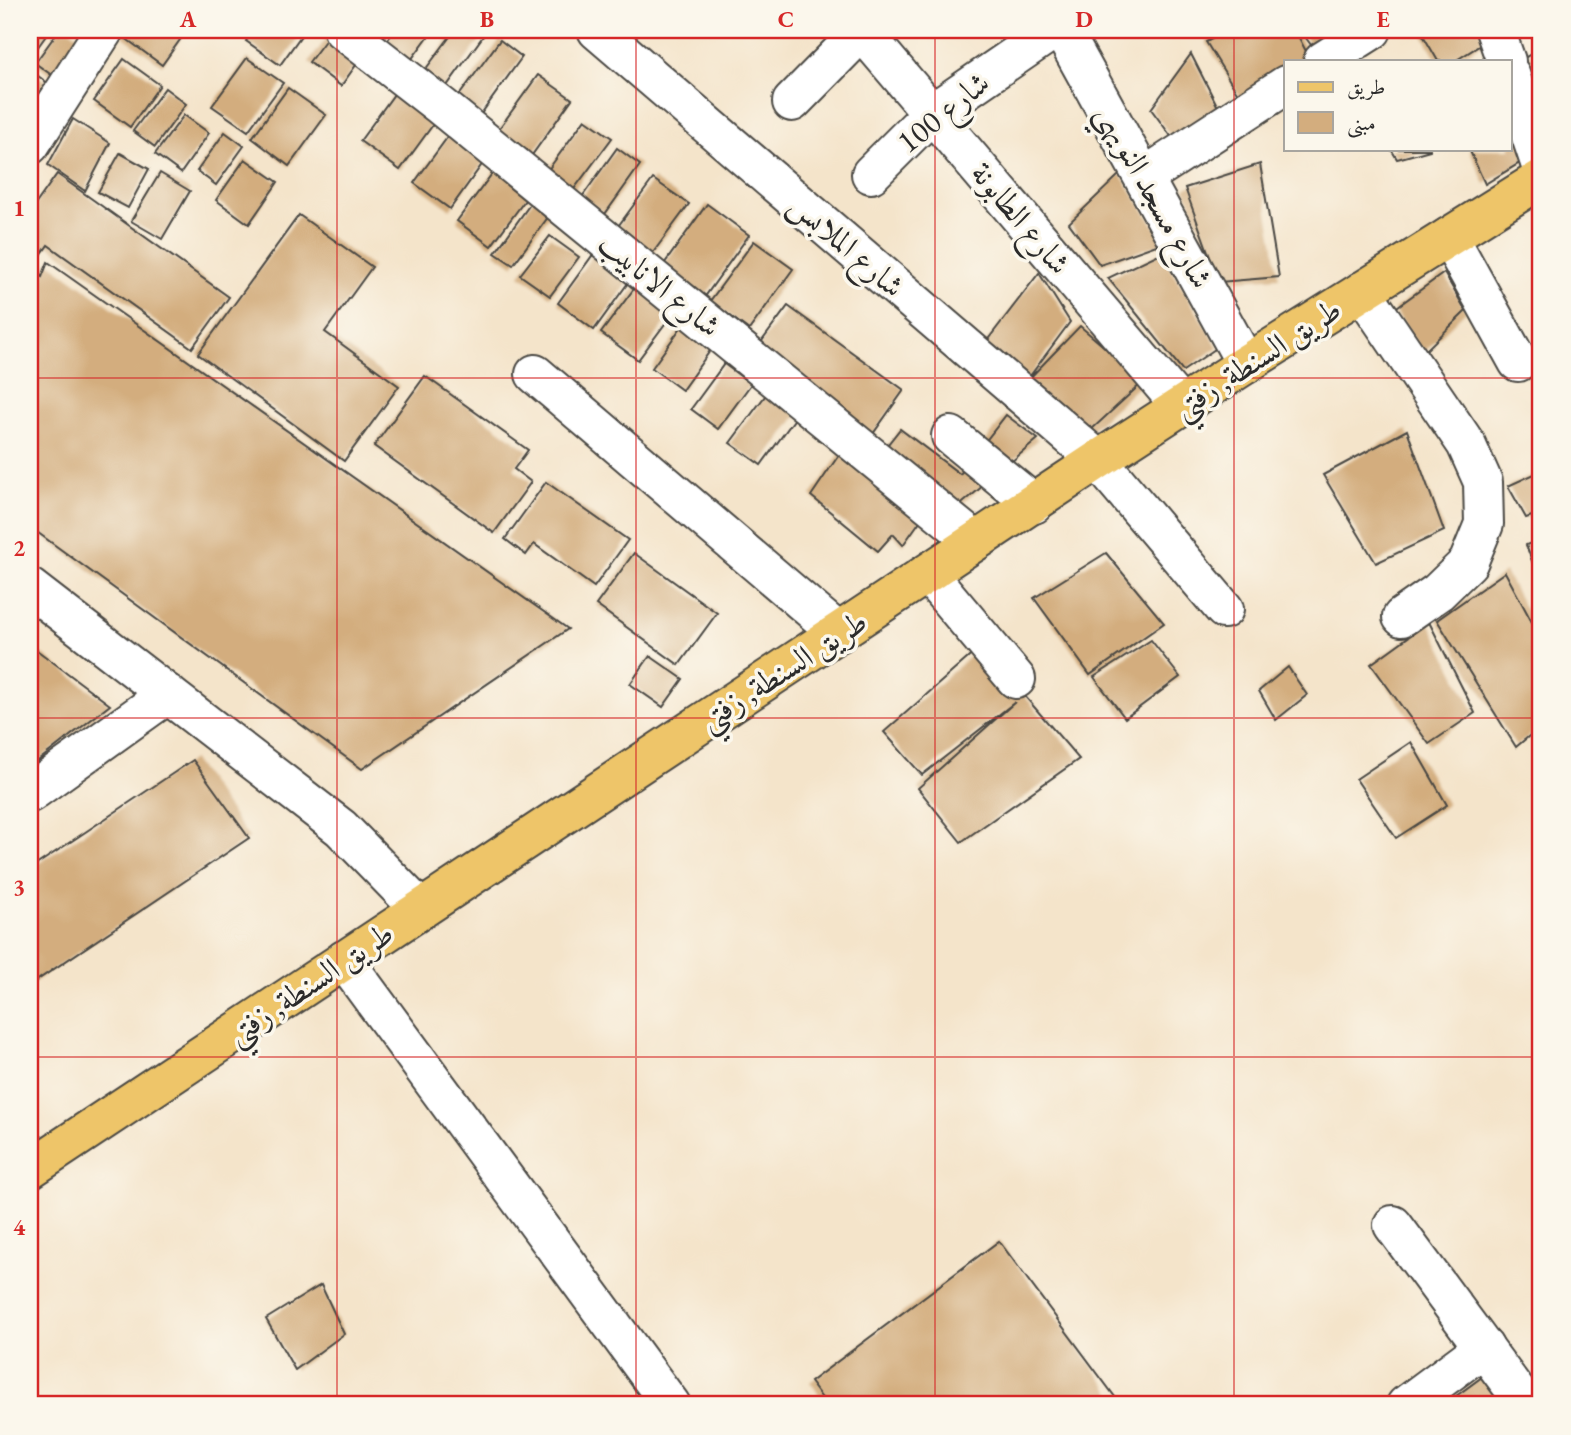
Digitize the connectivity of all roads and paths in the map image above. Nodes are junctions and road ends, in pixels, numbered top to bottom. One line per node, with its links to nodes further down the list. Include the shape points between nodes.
1 (343, 30): 28 (street, شارع الانابيب)
2 (597, 30): 26 (street, شارع الملابس)
3 (862, 30): 12 (street); 13 (street, شارع الطابونة)
4 (1372, 30): 8 (street)
5 (1495, 30): 9 (street)
6 (96, 33): 14 (street)
7 (1068, 33): 13 (street, شارع 100); 17 (street, شارع مسجد النويهي)
8 (1325, 60)
9 (1506, 60)
10 (1512, 80): 15 (street)
11 (1284, 86): 17 (street)
12 (792, 102)
13 (932, 113): 16 (street, شارع 100); 24 (street, شارع الطابونة)
14 (30, 145)
15 (1541, 166)
16 (871, 174)
17 (1144, 177): 22 (street, شارع مسجد النويهي)
18 (1541, 179): 19 (main road, طريق السنطة, زفتي)
19 (1448, 237): 20 (main road, طريق السنطة, زفتي); 21 (street)
20 (1362, 291): 22 (main road, طريق السنطة, زفتي); 32 (street, via 1466,444 1483,482 1484,524 1468,563)
21 (1518, 362)
22 (1246, 364): 24 (main road, طريق السنطة, زفتي)
23 (535, 374): 33 (street)
24 (1181, 406): 26 (main road, طريق السنطة, زفتي)
25 (951, 436): 27 (street)
26 (1098, 460): 27 (main road, طريق السنطة, زفتي); 31 (street, شارع الملابس)
27 (1034, 504): 28 (main road, طريق السنطة, زفتي)
28 (975, 541): 29 (main road, طريق السنطة, زفتي)
29 (928, 574): 33 (main road, طريق السنطة, زفتي); 34 (street)
30 (30, 587): 35 (street)
31 (1224, 609)
32 (1402, 617)
33 (839, 633): 37 (main road, طريق السنطة, زفتي)
34 (1016, 678)
35 (168, 694): 36 (street); 37 (street, via 341,828)
36 (30, 793)
37 (420, 909): 38 (main road, طريق السنطة, زفتي)
38 (344, 960): 39 (main road, طريق السنطة, زفتي); 42 (street)
39 (30, 1169)
40 (1393, 1225): 41 (street)
41 (1484, 1348): 43 (street); 44 (street)
42 (671, 1405)
43 (1406, 1405)
44 (1526, 1405)

